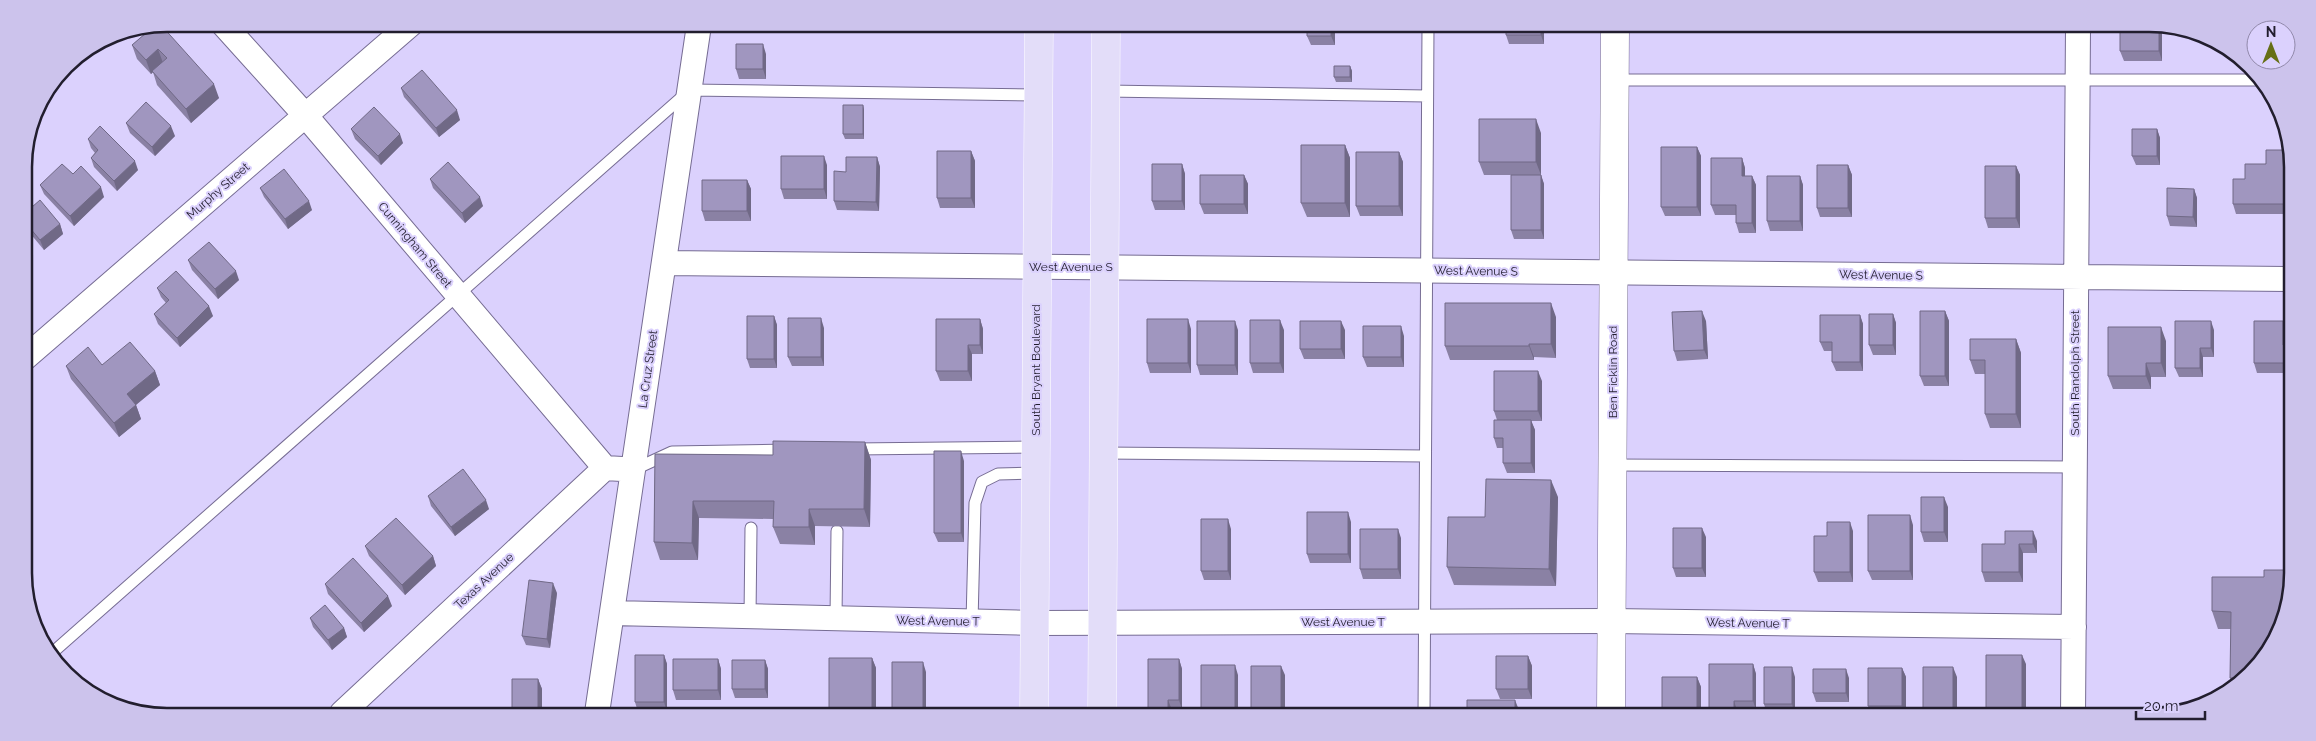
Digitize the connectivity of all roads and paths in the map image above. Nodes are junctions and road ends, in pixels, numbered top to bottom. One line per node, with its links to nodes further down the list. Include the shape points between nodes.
1 (1428, 32): 15 (lane)
2 (1615, 32): 9 (street, Ben Ficklin Road)
3 (2078, 32): 10 (street, South Randolph Street)
4 (231, 33): 16 (street, Cunningham Street)
5 (401, 33): 16 (street, Murphy Street)
6 (698, 33): 12 (street, La Cruz Street)
7 (1039, 33): 14 (main road, South Bryant Boulevard)
8 (1106, 33): 13 (main road)
9 (1614, 80): 10 (lane); 21 (street, Ben Ficklin Road)
10 (2077, 80): 11 (lane); 22 (street, South Randolph Street)
11 (2251, 80)
12 (690, 90): 14 (lane); 17 (street, La Cruz Street); 24 (lane)
13 (1106, 91): 15 (lane); 19 (main road)
14 (1038, 95): 18 (main road, South Bryant Boulevard)
15 (1427, 96): 20 (lane)
16 (305, 115): 24 (street, Cunningham Street); 25 (street, Murphy Street)
17 (664, 263): 18 (street, West Avenue S); 34 (street, La Cruz Street)
18 (1037, 267): 19 (street, West Avenue S); 30 (main road, South Bryant Boulevard)
19 (1104, 267): 20 (street, West Avenue S); 28 (main road)
20 (1426, 270): 21 (street, West Avenue S); 29 (lane)
21 (1613, 272): 22 (street, West Avenue S); 31 (street, Ben Ficklin Road)
22 (2076, 277): 23 (street, West Avenue S); 32 (street, South Randolph Street)
23 (2284, 279)
24 (458, 295): 33 (street, Cunningham Street); 46 (lane)
25 (33, 351)
26 (800, 450): 34 (lane, via 672,452)
27 (839, 450): 30 (lane)
28 (1104, 453): 29 (lane); 44 (main road)
29 (1425, 456): 41 (lane)
30 (1036, 460): 40 (lane, via 982,482 974,503); 43 (main road, South Bryant Boulevard)
31 (1612, 465): 32 (lane); 42 (street, Ben Ficklin Road)
32 (2075, 467): 45 (street, South Randolph Street)
33 (606, 468): 34 (street); 47 (street, Texas Avenue)
34 (634, 470): 37 (street, La Cruz Street)
35 (751, 528): 38 (lane)
36 (837, 531): 39 (lane)
37 (612, 613): 38 (street, West Avenue T); 48 (street, La Cruz Street)
38 (750, 616): 39 (street, West Avenue T)
39 (836, 618): 40 (street, West Avenue T)
40 (972, 622): 43 (street, West Avenue T)
41 (1424, 622): 42 (street, West Avenue T); 44 (street, West Avenue T); 51 (lane)
42 (1611, 622): 45 (street, West Avenue T); 52 (street, Ben Ficklin Road)
43 (1034, 623): 44 (street, West Avenue T); 49 (main road, South Bryant Boulevard)
44 (1103, 623): 50 (main road)
45 (2074, 627): 53 (street, South Randolph Street)
46 (56, 649)
47 (347, 708)
48 (598, 708)
49 (1034, 708)
50 (1102, 708)
51 (1424, 708)
52 (1611, 708)
53 (2074, 708)

